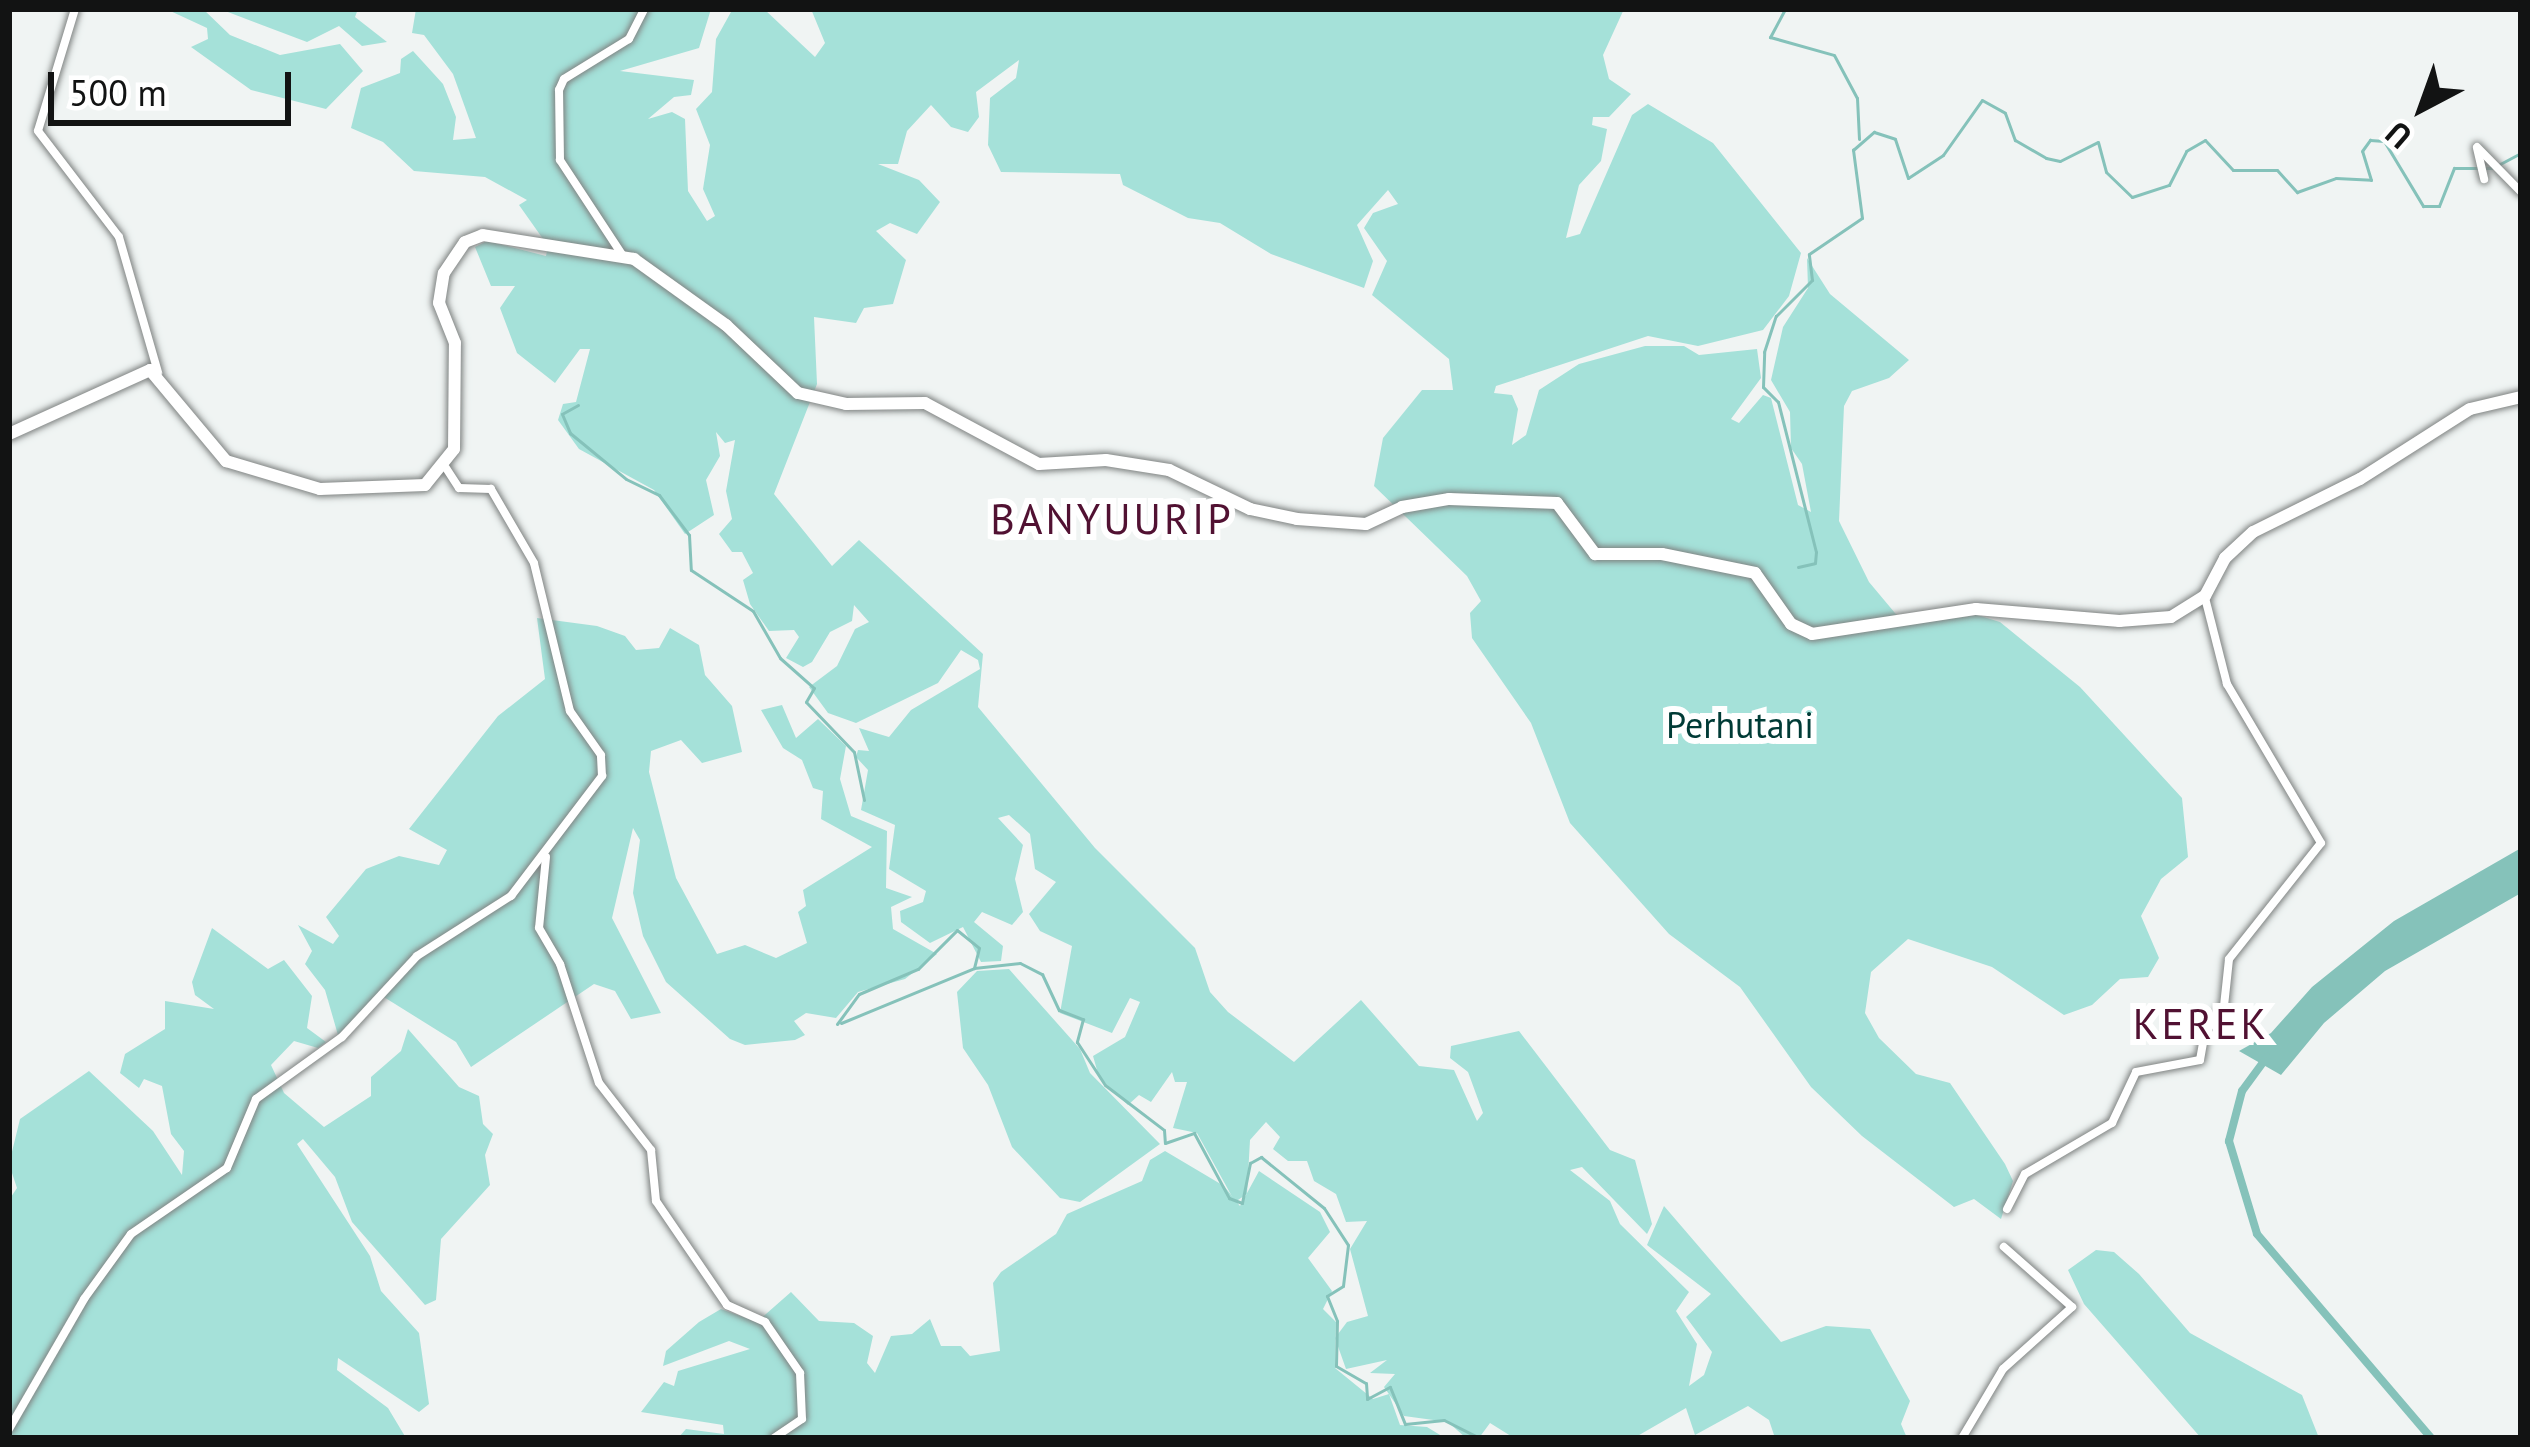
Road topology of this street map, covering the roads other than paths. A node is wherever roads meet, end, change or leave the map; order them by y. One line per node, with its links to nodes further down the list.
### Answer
1 (75, 9): 6 (street)
2 (644, 9): 5 (street)
3 (2484, 179): 4 (street)
4 (2521, 192)
5 (622, 256): 9 (highway); 10 (highway)
6 (158, 372): 8 (highway); 9 (highway)
7 (2521, 397): 10 (highway)
8 (9, 434)
9 (446, 468): 11 (street)
10 (2205, 596): 12 (street)
11 (548, 851): 14 (street); 15 (street)
12 (2007, 1209)
13 (2004, 1247): 16 (street)
14 (9, 1430)
15 (774, 1438)
16 (1962, 1438)

